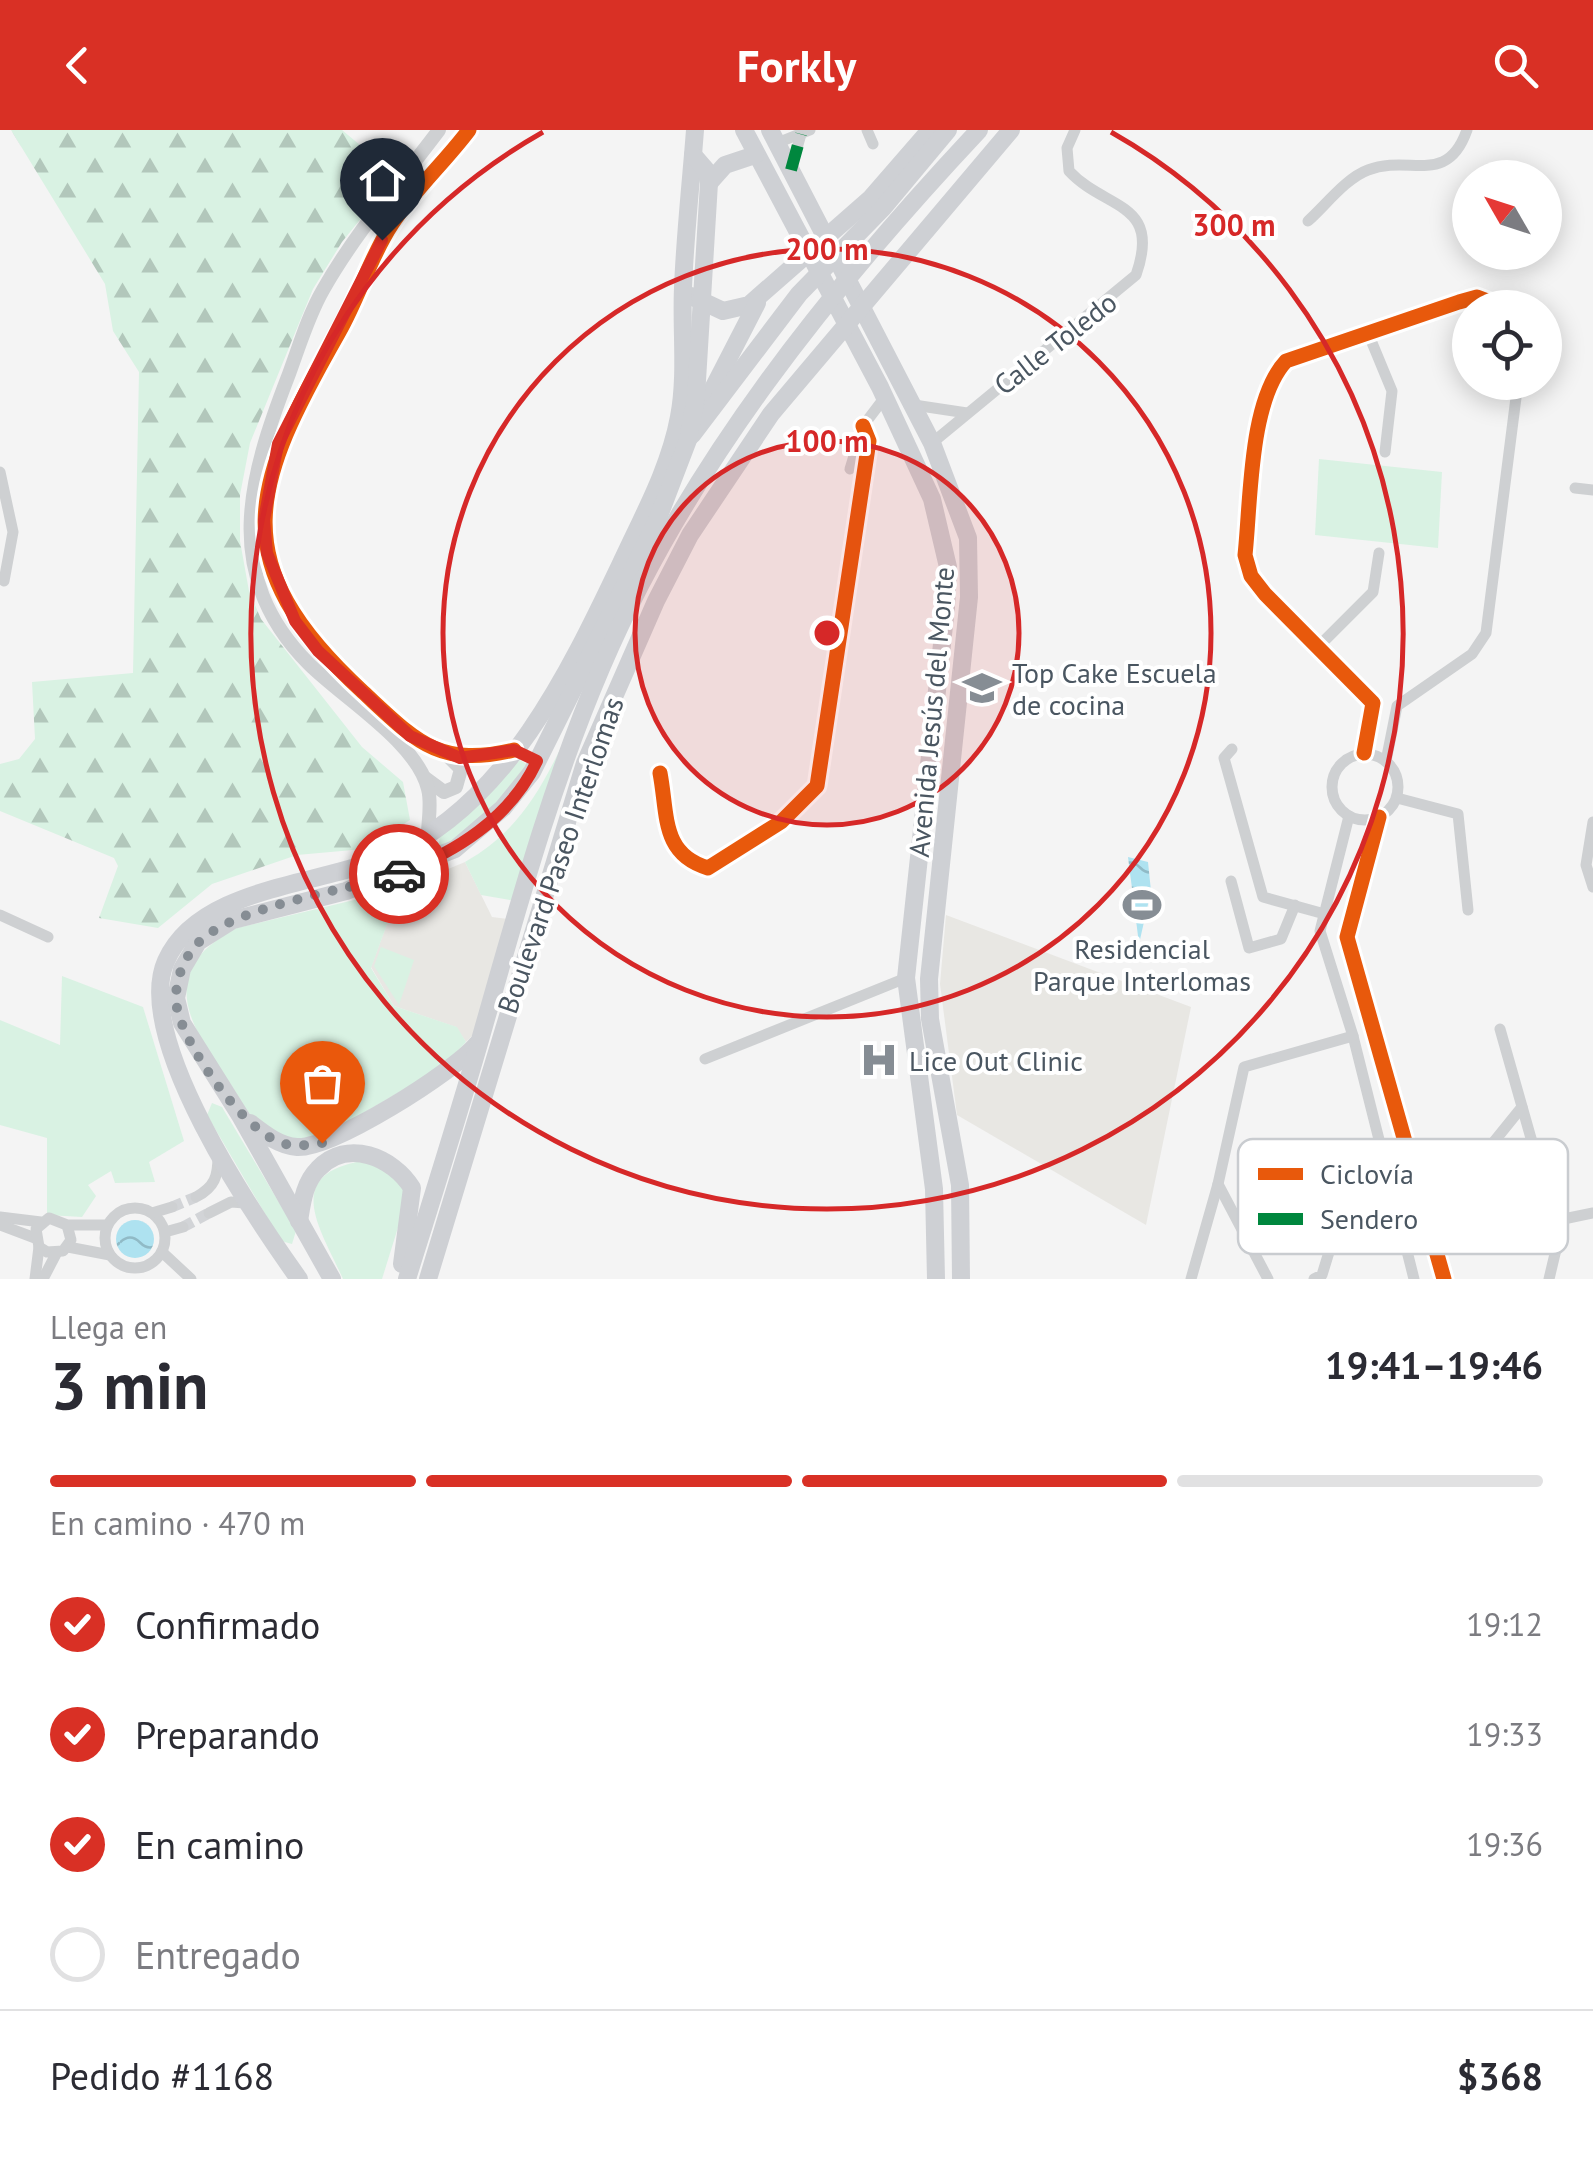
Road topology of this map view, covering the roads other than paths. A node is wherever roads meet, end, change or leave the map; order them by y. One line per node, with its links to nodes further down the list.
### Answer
1 (439, 130): 25 (street)
2 (469, 130): 26 (street)
3 (695, 130): 17 (main road)
4 (744, 130): 16 (main road, Avenida Jesús del Monte)
5 (755, 130): 16 (main road)
6 (866, 130): 15 (street)
7 (930, 130): 21 (main road)
8 (948, 130): 29 (main road)
9 (979, 130): 72 (main road, Boulevard Paseo Interlomas)
10 (1011, 130): 120 (main road, Boulevard Paseo Interlomas)
11 (1075, 130): 33 (street, Calle Toledo)
12 (1467, 130): 20 (street)
13 (806, 132): 14 (street); 18 (street)
14 (774, 137): 18 (main road, Avenida Jesús del Monte)
15 (873, 144)
16 (755, 155): 19 (main road); 30 (main road, Avenida Jesús del Monte)
17 (694, 156): 19 (main road); 22 (main road)
18 (794, 176): 32 (main road, Avenida Jesús del Monte)
19 (709, 184): 23 (main road)
20 (1308, 221)
21 (766, 291): 23 (main road); 29 (main road)
22 (683, 292): 23 (main road); 38 (main road)
23 (701, 301): 28 (main road)
24 (1452, 305): 27 (street)
25 (312, 315): 26 (street); 55 (street)
26 (341, 329): 50 (street)
27 (1368, 333): 37 (street); 45 (street)
28 (696, 366): 29 (main road); 35 (main road)
29 (725, 384): 35 (main road)
30 (882, 392): 34 (street); 46 (main road, Avenida Jesús del Monte)
31 (1516, 400): 53 (street)
32 (914, 405): 33 (street, Calle Toledo); 36 (main road, Avenida Jesús del Monte)
33 (967, 412): 36 (street, Calle Toledo)
34 (863, 426): 39 (street); 54 (street)
35 (691, 430): 38 (main road); 52 (main road)
36 (932, 444): 47 (main road, Avenida Jesús del Monte)
37 (1385, 452)
38 (666, 464): 49 (main road)
39 (850, 470)
40 (0, 472): 44 (street)
41 (1575, 488): 42 (street)
42 (1593, 490)
43 (1379, 552): 45 (street)
44 (4, 581)
45 (1319, 646): 51 (street)
46 (939, 668): 47 (main road); 69 (main road, Avenida Jesús del Monte)
47 (962, 668): 99 (main road, Avenida Jesús del Monte)
48 (1232, 748): 64 (street)
49 (514, 750): 50 (street); 52 (main road); 60 (main road)
50 (441, 753): 55 (street)
51 (1364, 753): 53 (street); 57 (street)
52 (537, 761): 61 (main road)
53 (1386, 761): 56 (street)
54 (660, 772)
55 (424, 777): 60 (street)
56 (1396, 798): 58 (street); 65 (street)
57 (1349, 816): 58 (street); 66 (street)
58 (1379, 817): 79 (street)
59 (1593, 822): 63 (street)
60 (428, 834): 61 (main road); 75 (main road)
61 (439, 858): 74 (main road)
62 (1230, 881): 64 (street)
63 (1593, 887)
64 (1295, 906): 66 (street)
65 (1468, 910)
66 (1322, 913): 71 (street)
67 (0, 915): 68 (street)
68 (48, 937)
69 (906, 978): 73 (street); 98 (main road, Avenida Jesús del Monte)
70 (1500, 1029): 76 (street)
71 (1353, 1036): 78 (street); 83 (street)
72 (480, 1040): 77 (main road); 119 (main road, Boulevard Paseo Interlomas)
73 (705, 1059)
74 (223, 1090): 75 (main road); 77 (main road)
75 (194, 1103): 82 (main road)
76 (1522, 1108): 80 (street); 81 (street)
77 (242, 1116): 92 (main road)
78 (1379, 1139)
79 (1405, 1139)
80 (1496, 1139)
81 (1531, 1139)
82 (218, 1155): 84 (street); 85 (main road)
83 (1218, 1184): 94 (street); 123 (street)
84 (196, 1196)
85 (245, 1203): 88 (street); 112 (main road)
86 (172, 1207): 87 (street)
87 (152, 1212): 97 (street); 101 (street)
88 (208, 1213)
89 (1593, 1213): 91 (street)
90 (0, 1216): 93 (street)
91 (1568, 1218)
92 (300, 1221): 102 (main road); 118 (main road)
93 (41, 1222): 96 (street); 103 (street)
94 (1238, 1222)
95 (0, 1224): 103 (street)
96 (66, 1225): 97 (street); 104 (street)
97 (107, 1226): 111 (street)
98 (937, 1226): 99 (main road); 121 (main road, Avenida Jesús del Monte)
99 (960, 1226): 122 (main road, Avenida Jesús del Monte)
100 (183, 1227): 101 (street)
101 (164, 1232): 105 (street)
102 (311, 1242): 112 (main road); 117 (main road)
103 (37, 1243): 104 (street); 114 (street)
104 (62, 1250): 111 (street); 115 (street)
105 (162, 1252): 111 (street); 113 (street)
106 (1255, 1254): 124 (street)
107 (1328, 1254): 125 (street)
108 (1408, 1254): 126 (street)
109 (1437, 1254): 127 (street)
110 (1554, 1254): 128 (street)
111 (110, 1255)
112 (283, 1256): 116 (main road)
113 (192, 1277)
114 (35, 1279)
115 (43, 1279)
116 (299, 1279)
117 (332, 1279)
118 (400, 1279)
119 (407, 1279)
120 (428, 1279)
121 (936, 1279)
122 (961, 1279)
123 (1191, 1279)
124 (1268, 1279)
125 (1314, 1279)
126 (1414, 1279)
127 (1444, 1279)
128 (1549, 1279)

